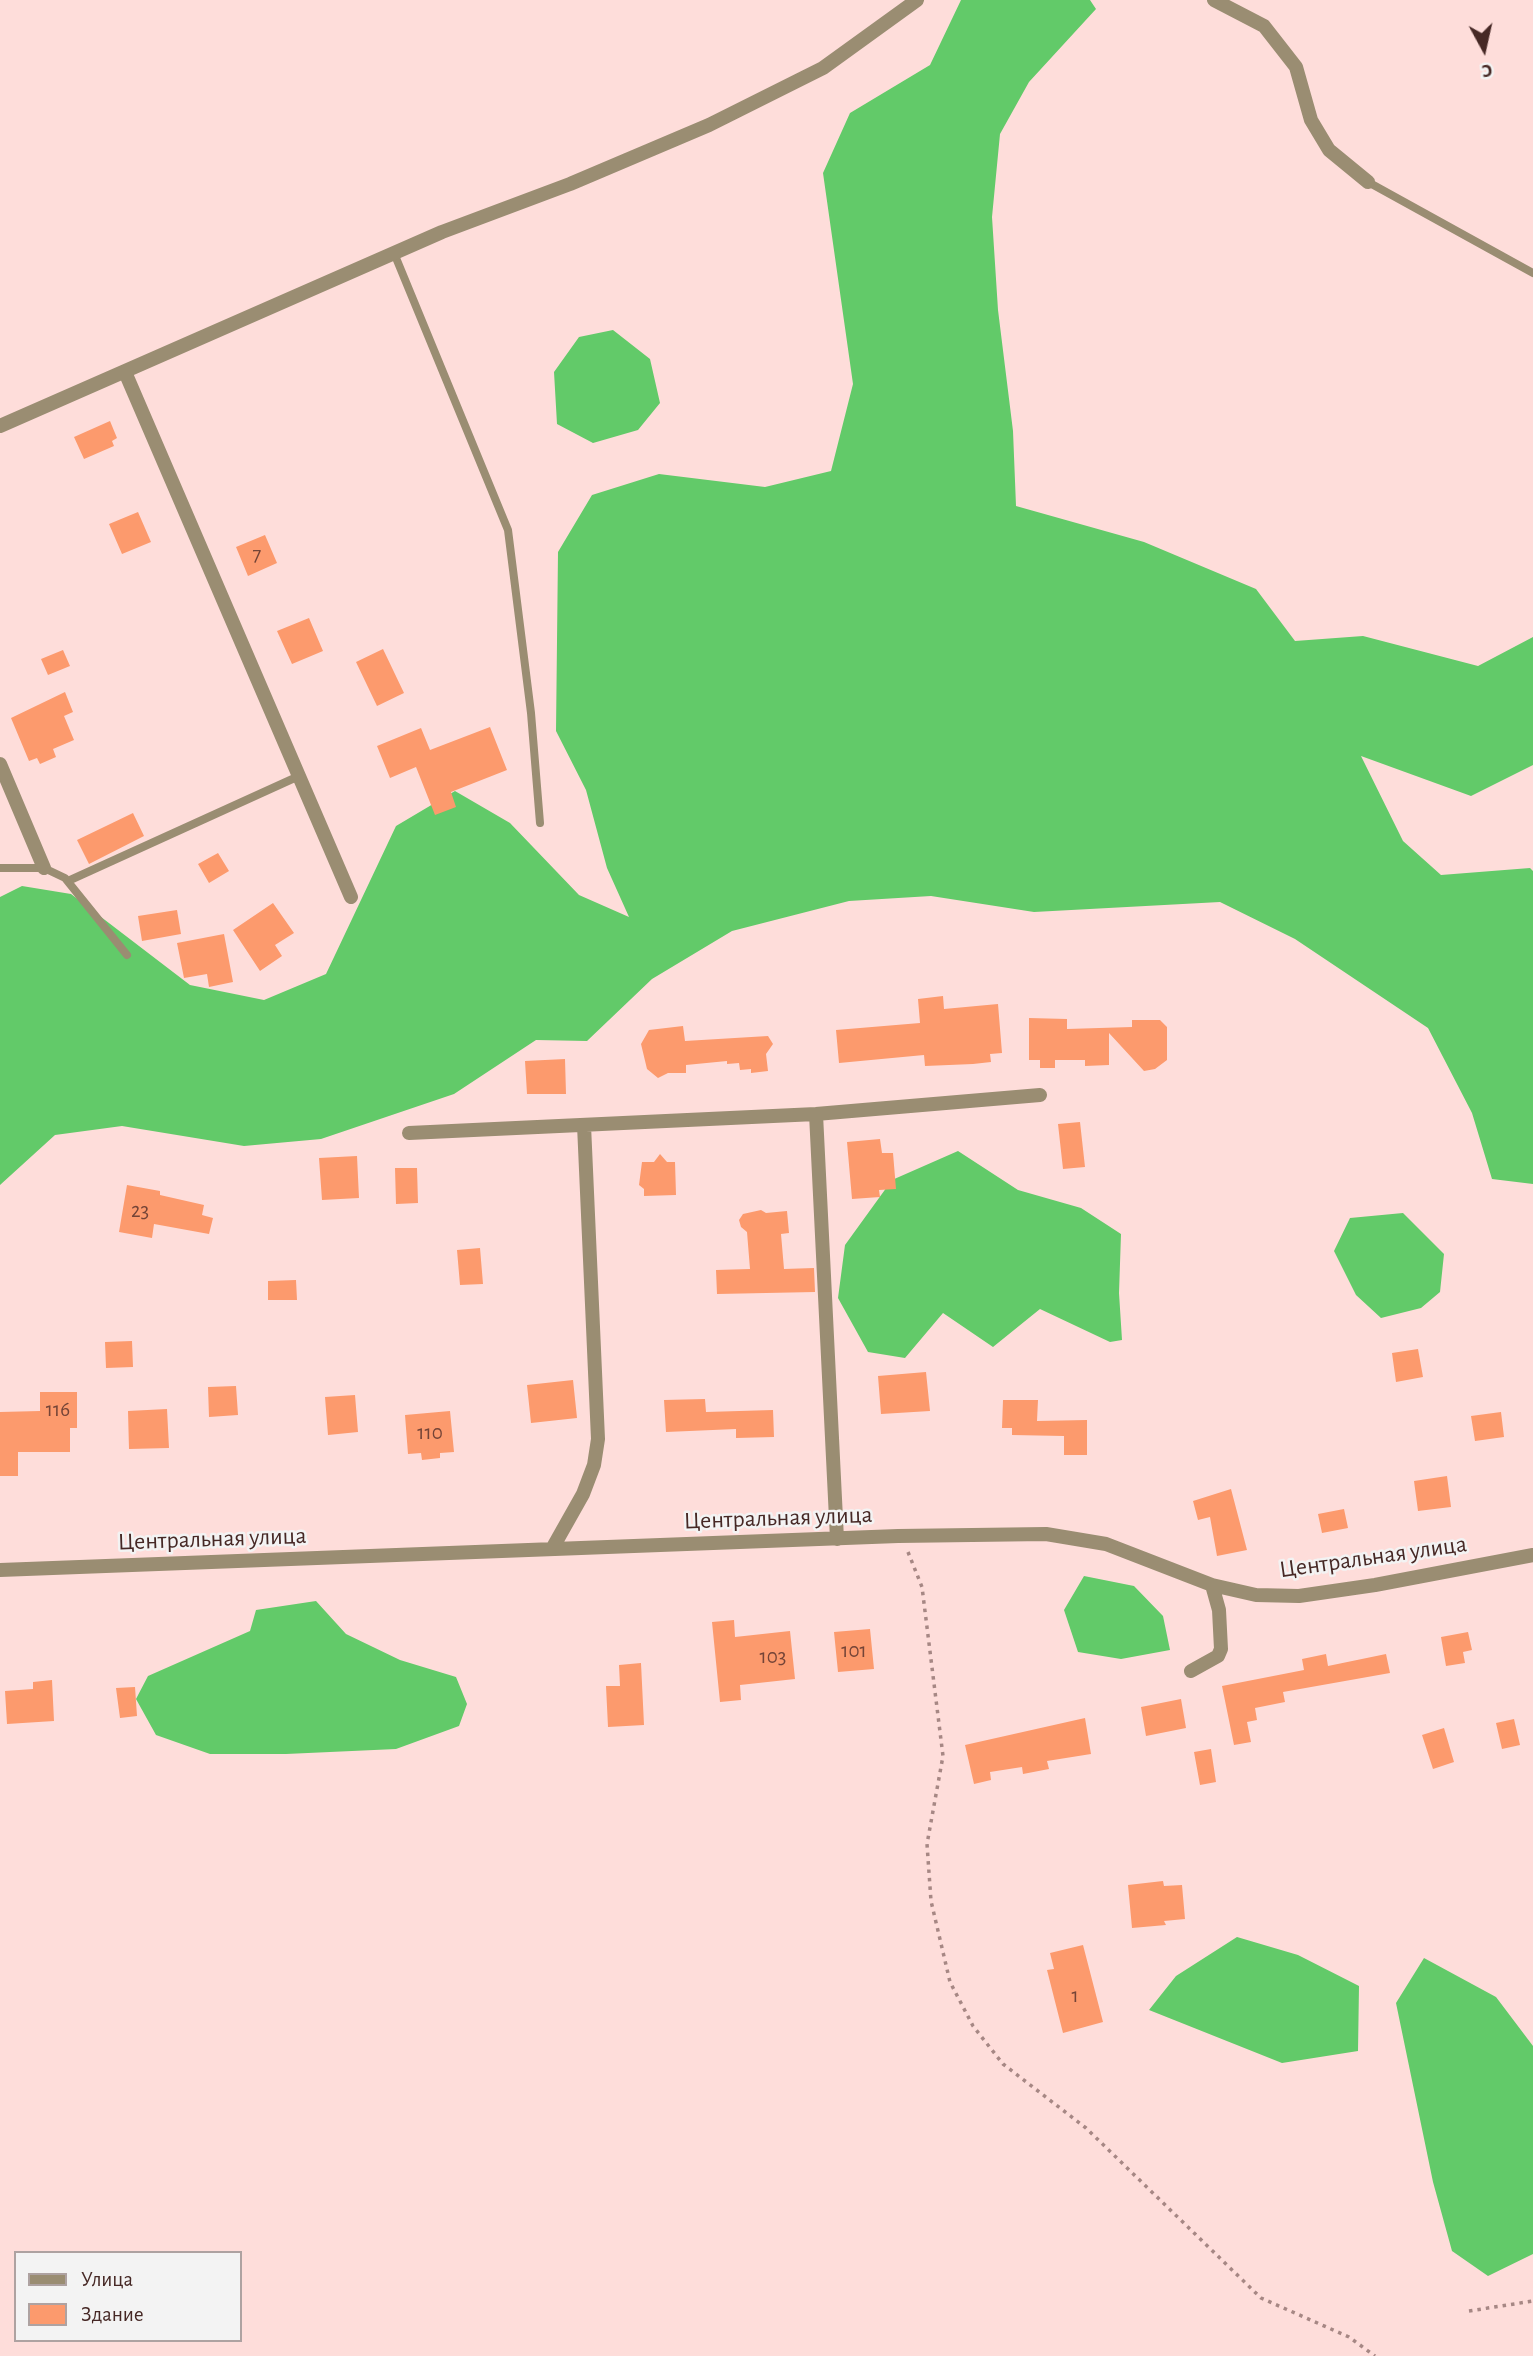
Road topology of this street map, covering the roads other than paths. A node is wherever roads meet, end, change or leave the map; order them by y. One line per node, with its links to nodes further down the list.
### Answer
1 (918, 0): 4 (street)
2 (1214, 0): 3 (street)
3 (1368, 183): 5 (lane)
4 (394, 253): 6 (street); 10 (lane)
5 (1533, 273)
6 (125, 372): 7 (street); 9 (street)
7 (0, 426)
8 (0, 764): 12 (street)
9 (299, 776): 13 (lane); 14 (street)
10 (540, 823)
11 (0, 868): 12 (lane)
12 (44, 868): 13 (lane)
13 (68, 881): 15 (lane)
14 (351, 897)
15 (127, 955)
16 (1040, 1096): 17 (street)
17 (816, 1114): 18 (street); 20 (street)
18 (584, 1125): 19 (street); 21 (street)
19 (409, 1133)
20 (837, 1539): 21 (street, Центральная улица); 24 (street, Центральная улица)
21 (552, 1549): 23 (street, Центральная улица)
22 (1533, 1555): 24 (street, Центральная улица)
23 (6, 1570)
24 (1212, 1585): 25 (street)
25 (1191, 1671)

